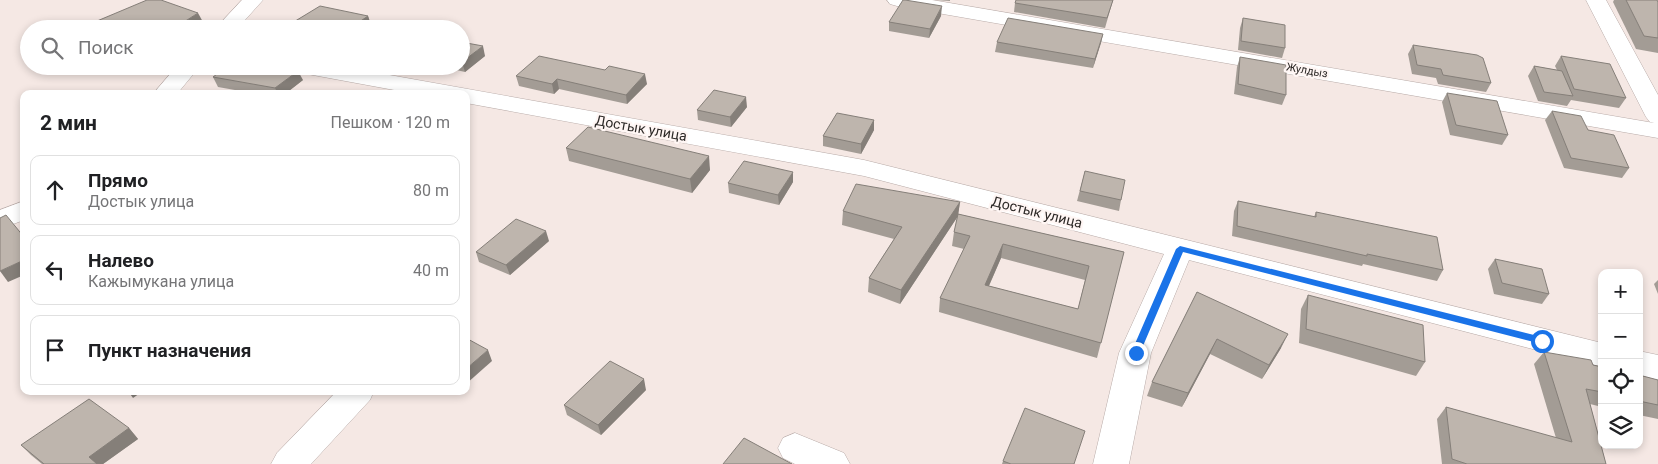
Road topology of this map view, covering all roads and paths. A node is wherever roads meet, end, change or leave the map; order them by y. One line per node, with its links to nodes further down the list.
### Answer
1 (253, 0): 4 (street)
2 (897, 0): 11 (street, Жулдыз)
3 (1596, 0): 10 (street)
4 (234, 20)
5 (181, 75): 7 (street)
6 (351, 75): 8 (street)
7 (168, 90)
8 (432, 90)
9 (470, 97): 14 (street, Достык улица)
10 (1658, 117)
11 (1658, 131)
12 (20, 212): 13 (street)
13 (0, 220)
14 (1180, 249): 15 (street, Достык улица); 22 (street)
15 (1598, 354)
16 (1643, 364): 17 (street)
17 (1658, 368)
18 (354, 395): 20 (street)
19 (795, 448): 21 (street)
20 (289, 464)
21 (832, 464)
22 (1111, 464)

